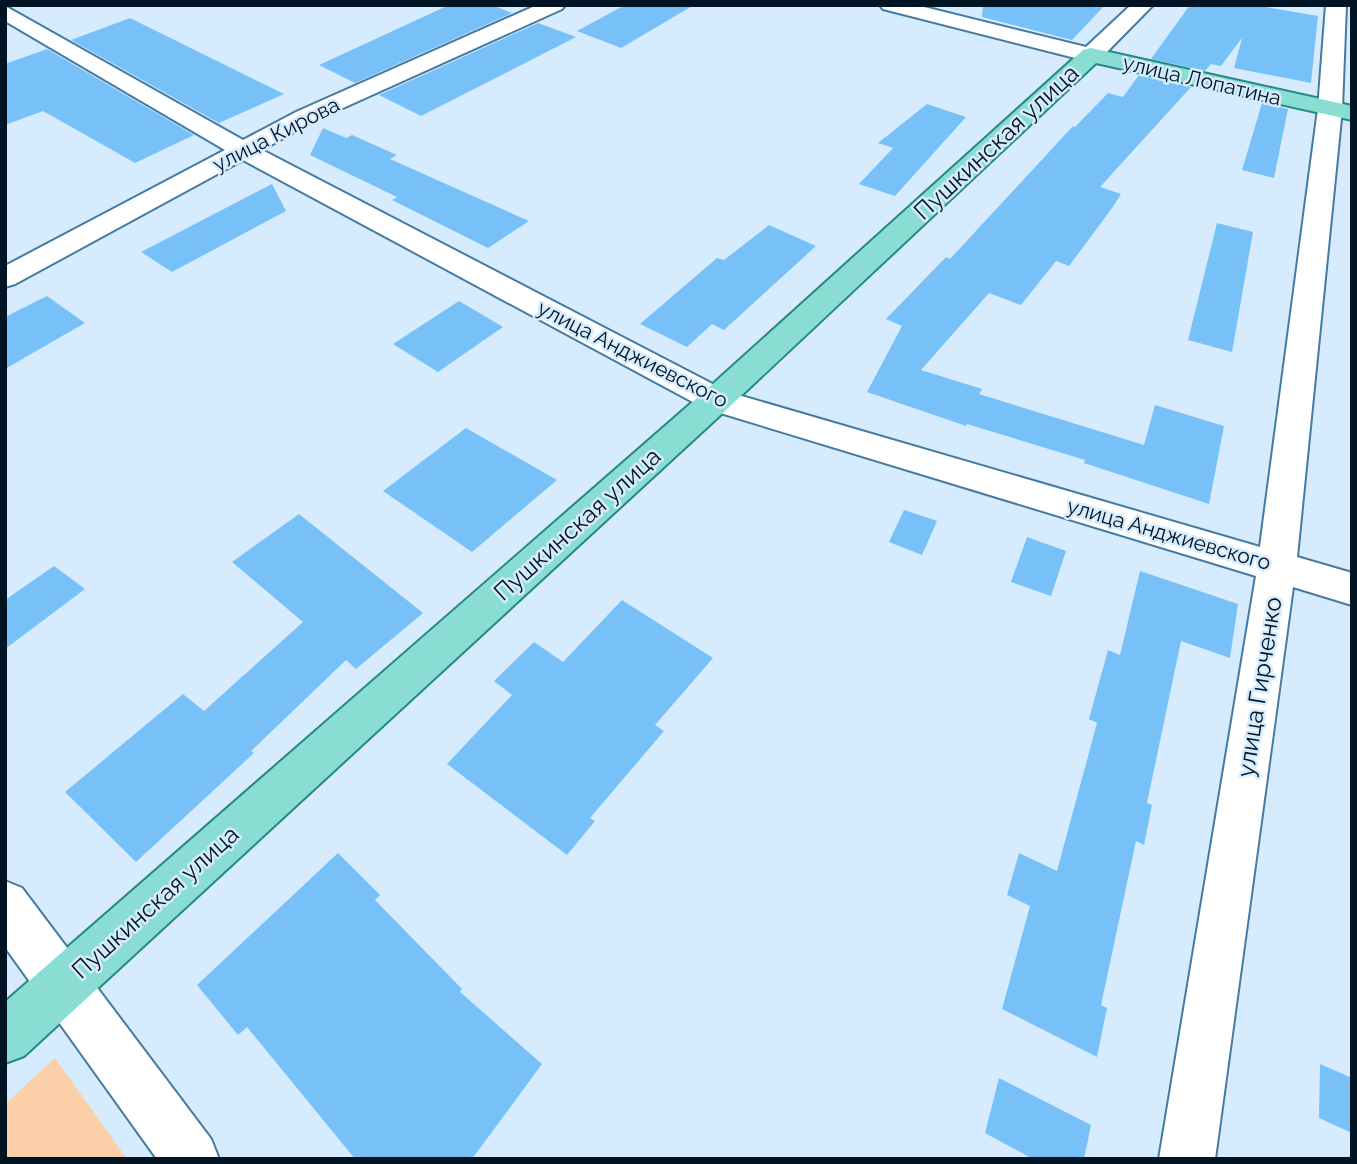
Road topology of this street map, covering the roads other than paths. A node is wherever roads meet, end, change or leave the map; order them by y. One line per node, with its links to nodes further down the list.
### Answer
1 (555, 5): 8 (street, улица Кирова)
2 (890, 5): 6 (street, улица Лопатина)
3 (1143, 5): 6 (street, Пушкинская улица)
4 (1336, 5): 7 (street, улица Гирченко)
5 (5, 12): 8 (street, улица Анджиевского)
6 (1091, 55): 7 (main road, улица Лопатина); 10 (main road, Пушкинская улица)
7 (1341, 111): 11 (street, улица Гирченко)
8 (243, 150): 9 (street, улица Кирова); 10 (street, улица Анджиевского)
9 (5, 278)
10 (716, 400): 11 (street, улица Анджиевского); 14 (main road, Пушкинская улица)
11 (1277, 565): 12 (street, улица Анджиевского); 17 (street, улица Гирченко)
12 (1352, 589)
13 (5, 905): 14 (street)
14 (64, 983): 15 (main road, Пушкинская улица); 16 (street)
15 (5, 1037)
16 (191, 1159)
17 (1187, 1159)

